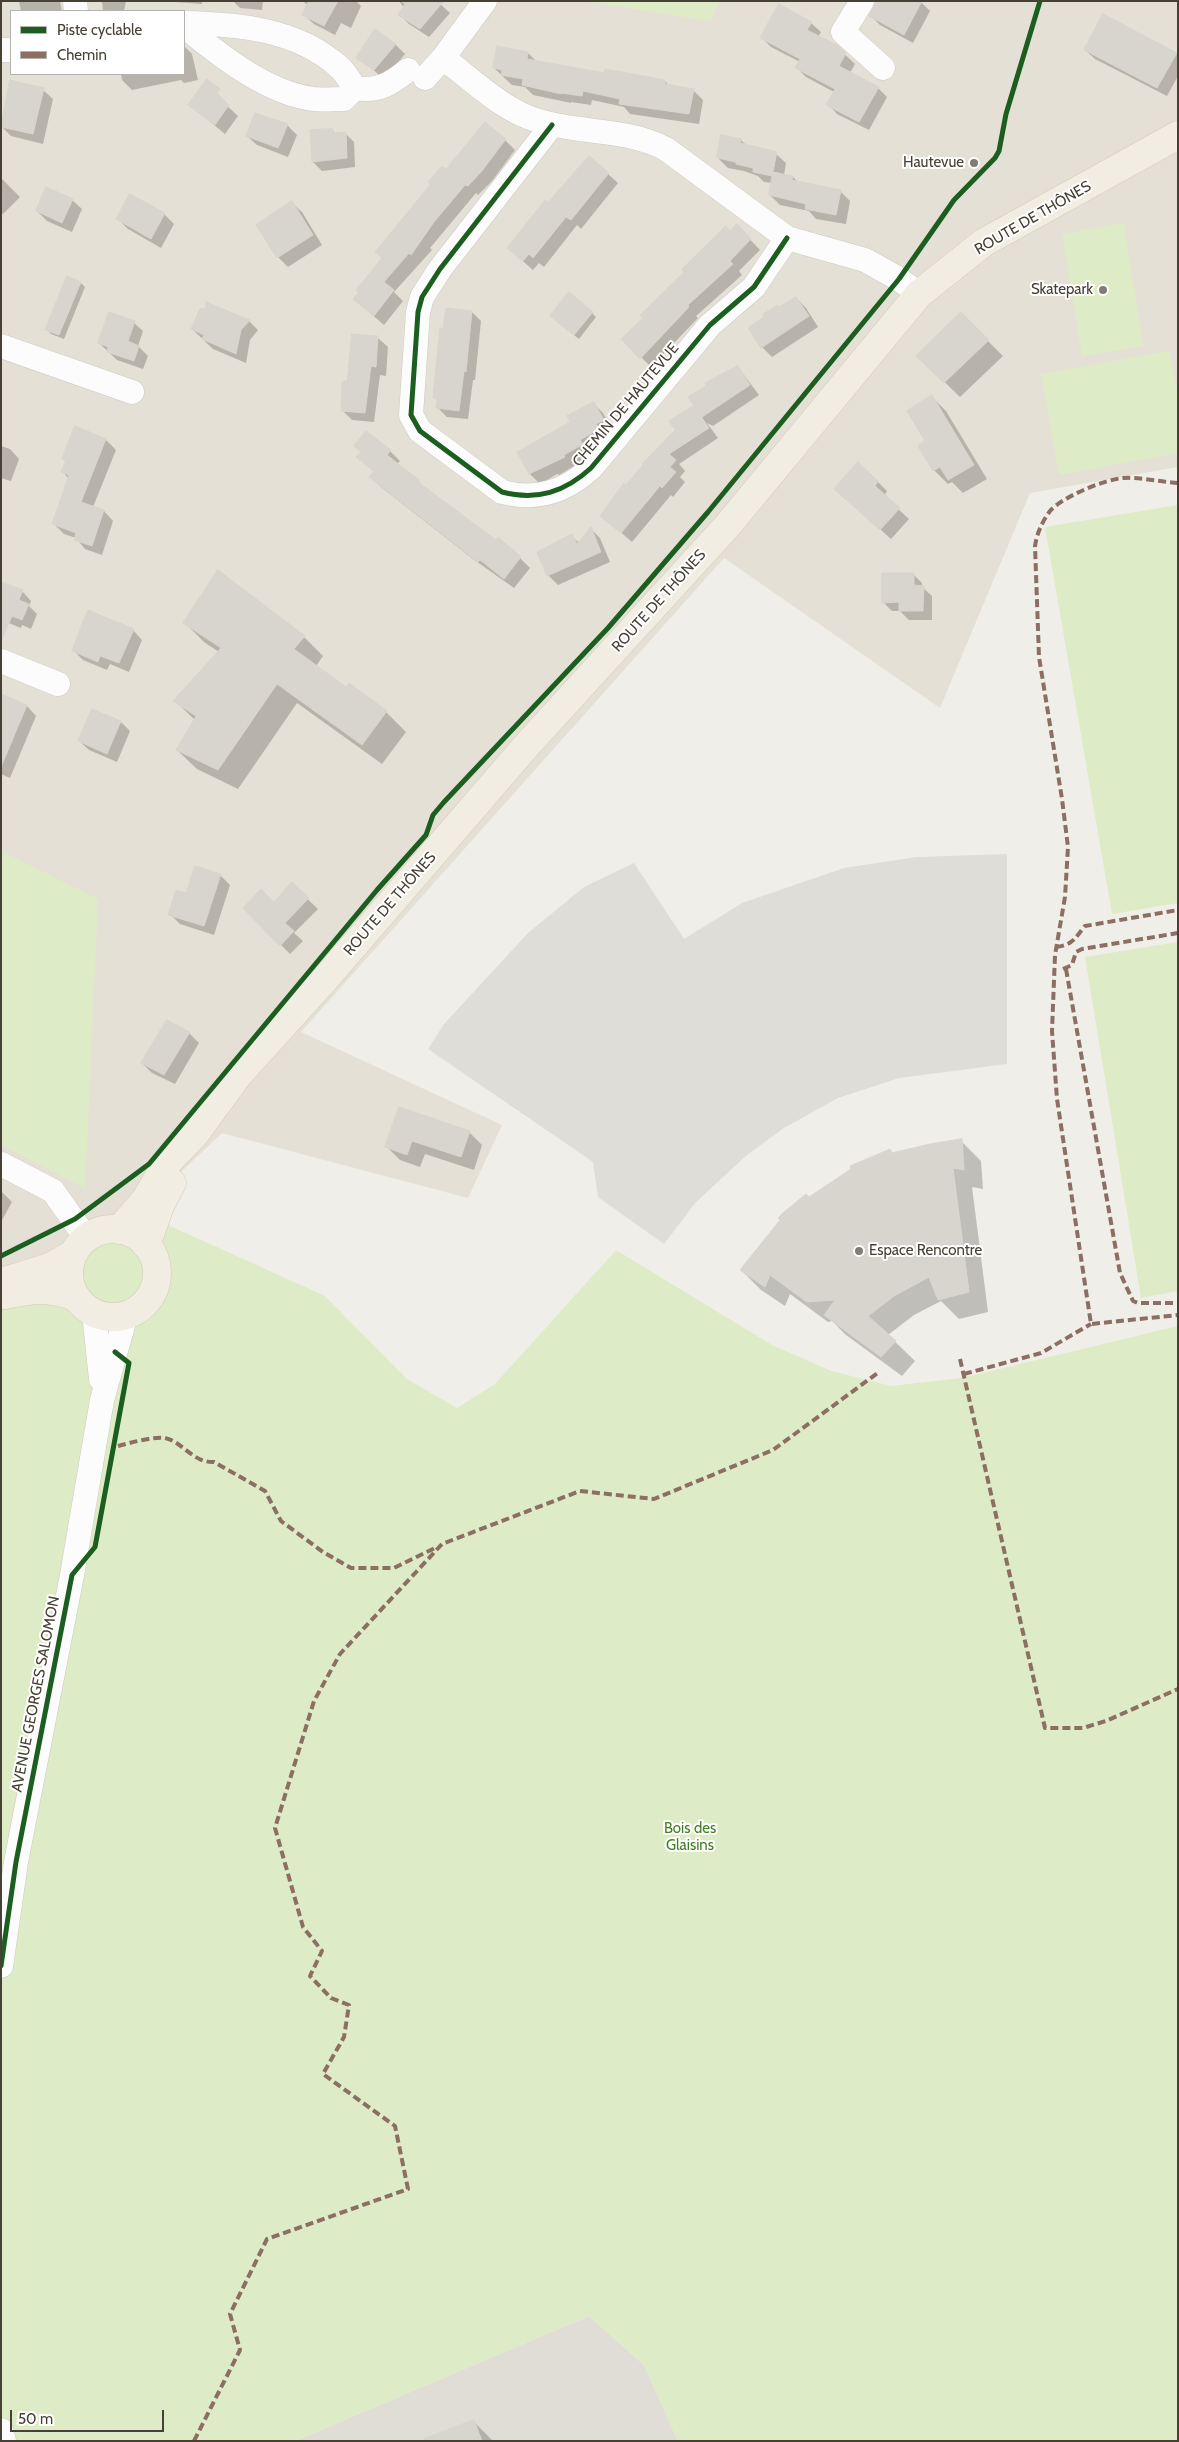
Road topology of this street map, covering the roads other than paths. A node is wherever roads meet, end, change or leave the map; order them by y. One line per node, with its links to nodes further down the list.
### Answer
1 (485, 1): 5 (street)
2 (862, 1): 6 (street)
3 (185, 25): 7 (street)
4 (185, 26): 7 (street)
5 (443, 58): 7 (street); 8 (street)
6 (883, 68)
7 (355, 88)
8 (552, 125): 10 (street); 10 (street, CHEMIN DE HAUTEVUE)
9 (1178, 135): 11 (main road, ROUTE DE THÔNES)
10 (788, 238): 11 (street)
11 (919, 294): 16 (main road, ROUTE DE THÔNES)
12 (1, 346): 13 (street)
13 (132, 392)
14 (1, 661): 15 (street)
15 (58, 684)
16 (195, 1134): 18 (main road, ROUTE DE THÔNES); 19 (main road, ROUTE DE THÔNES)
17 (1, 1164): 20 (street)
18 (119, 1230): 19 (main road); 20 (main road)
19 (146, 1245): 24 (main road)
20 (80, 1246): 21 (main road); 23 (main road)
21 (1, 1282)
22 (1, 1296): 23 (main road)
23 (84, 1305): 24 (main road); 25 (street, AVENUE GEORGES SALOMON)
24 (126, 1315): 25 (street, AVENUE GEORGES SALOMON)
25 (102, 1400): 26 (street, AVENUE GEORGES SALOMON)
26 (1, 1966)
27 (1, 2430): 28 (street)
28 (4, 2441)

